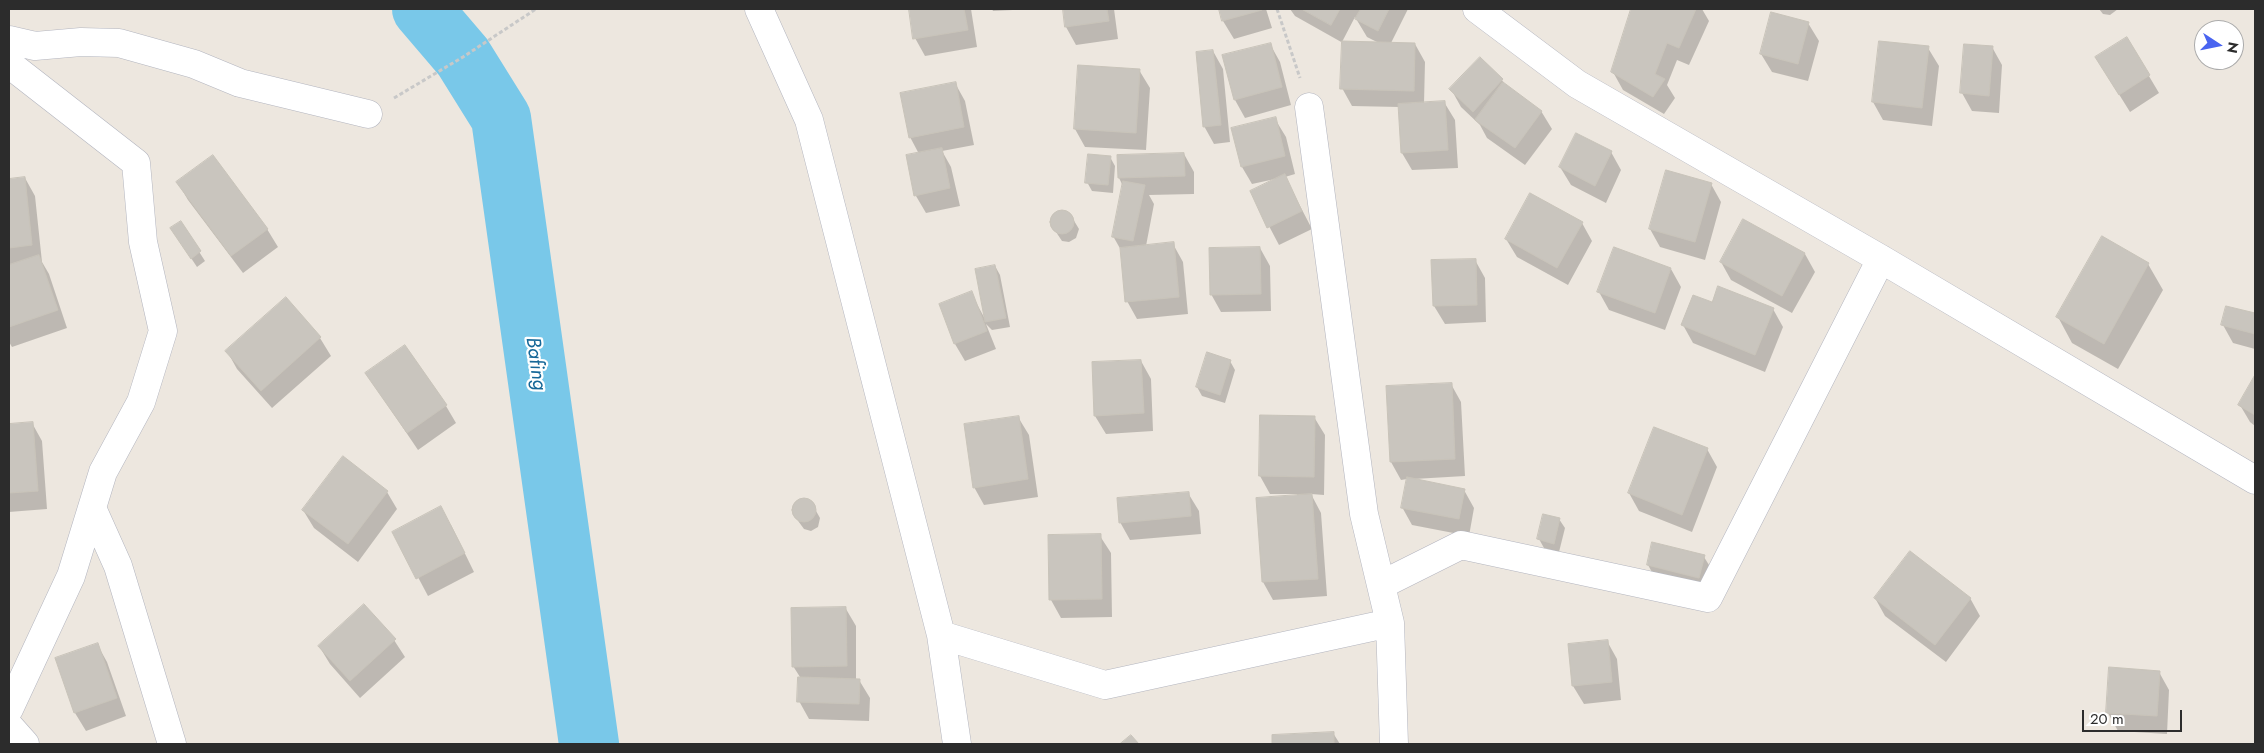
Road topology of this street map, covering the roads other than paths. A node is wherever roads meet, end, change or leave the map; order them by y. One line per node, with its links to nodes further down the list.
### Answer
1 (759, 9): 12 (street)
2 (1477, 9): 7 (street)
3 (9, 40): 6 (street)
4 (9, 64): 9 (street)
5 (1309, 107): 10 (street)
6 (368, 114)
7 (1881, 259): 8 (street); 10 (street)
8 (2255, 480)
9 (92, 508): 13 (street); 16 (street)
10 (1381, 585): 11 (street)
11 (1390, 623): 12 (street); 18 (street)
12 (942, 635): 17 (street)
13 (9, 709)
14 (9, 726): 15 (street)
15 (25, 744)
16 (172, 744)
17 (957, 744)
18 (1394, 744)

